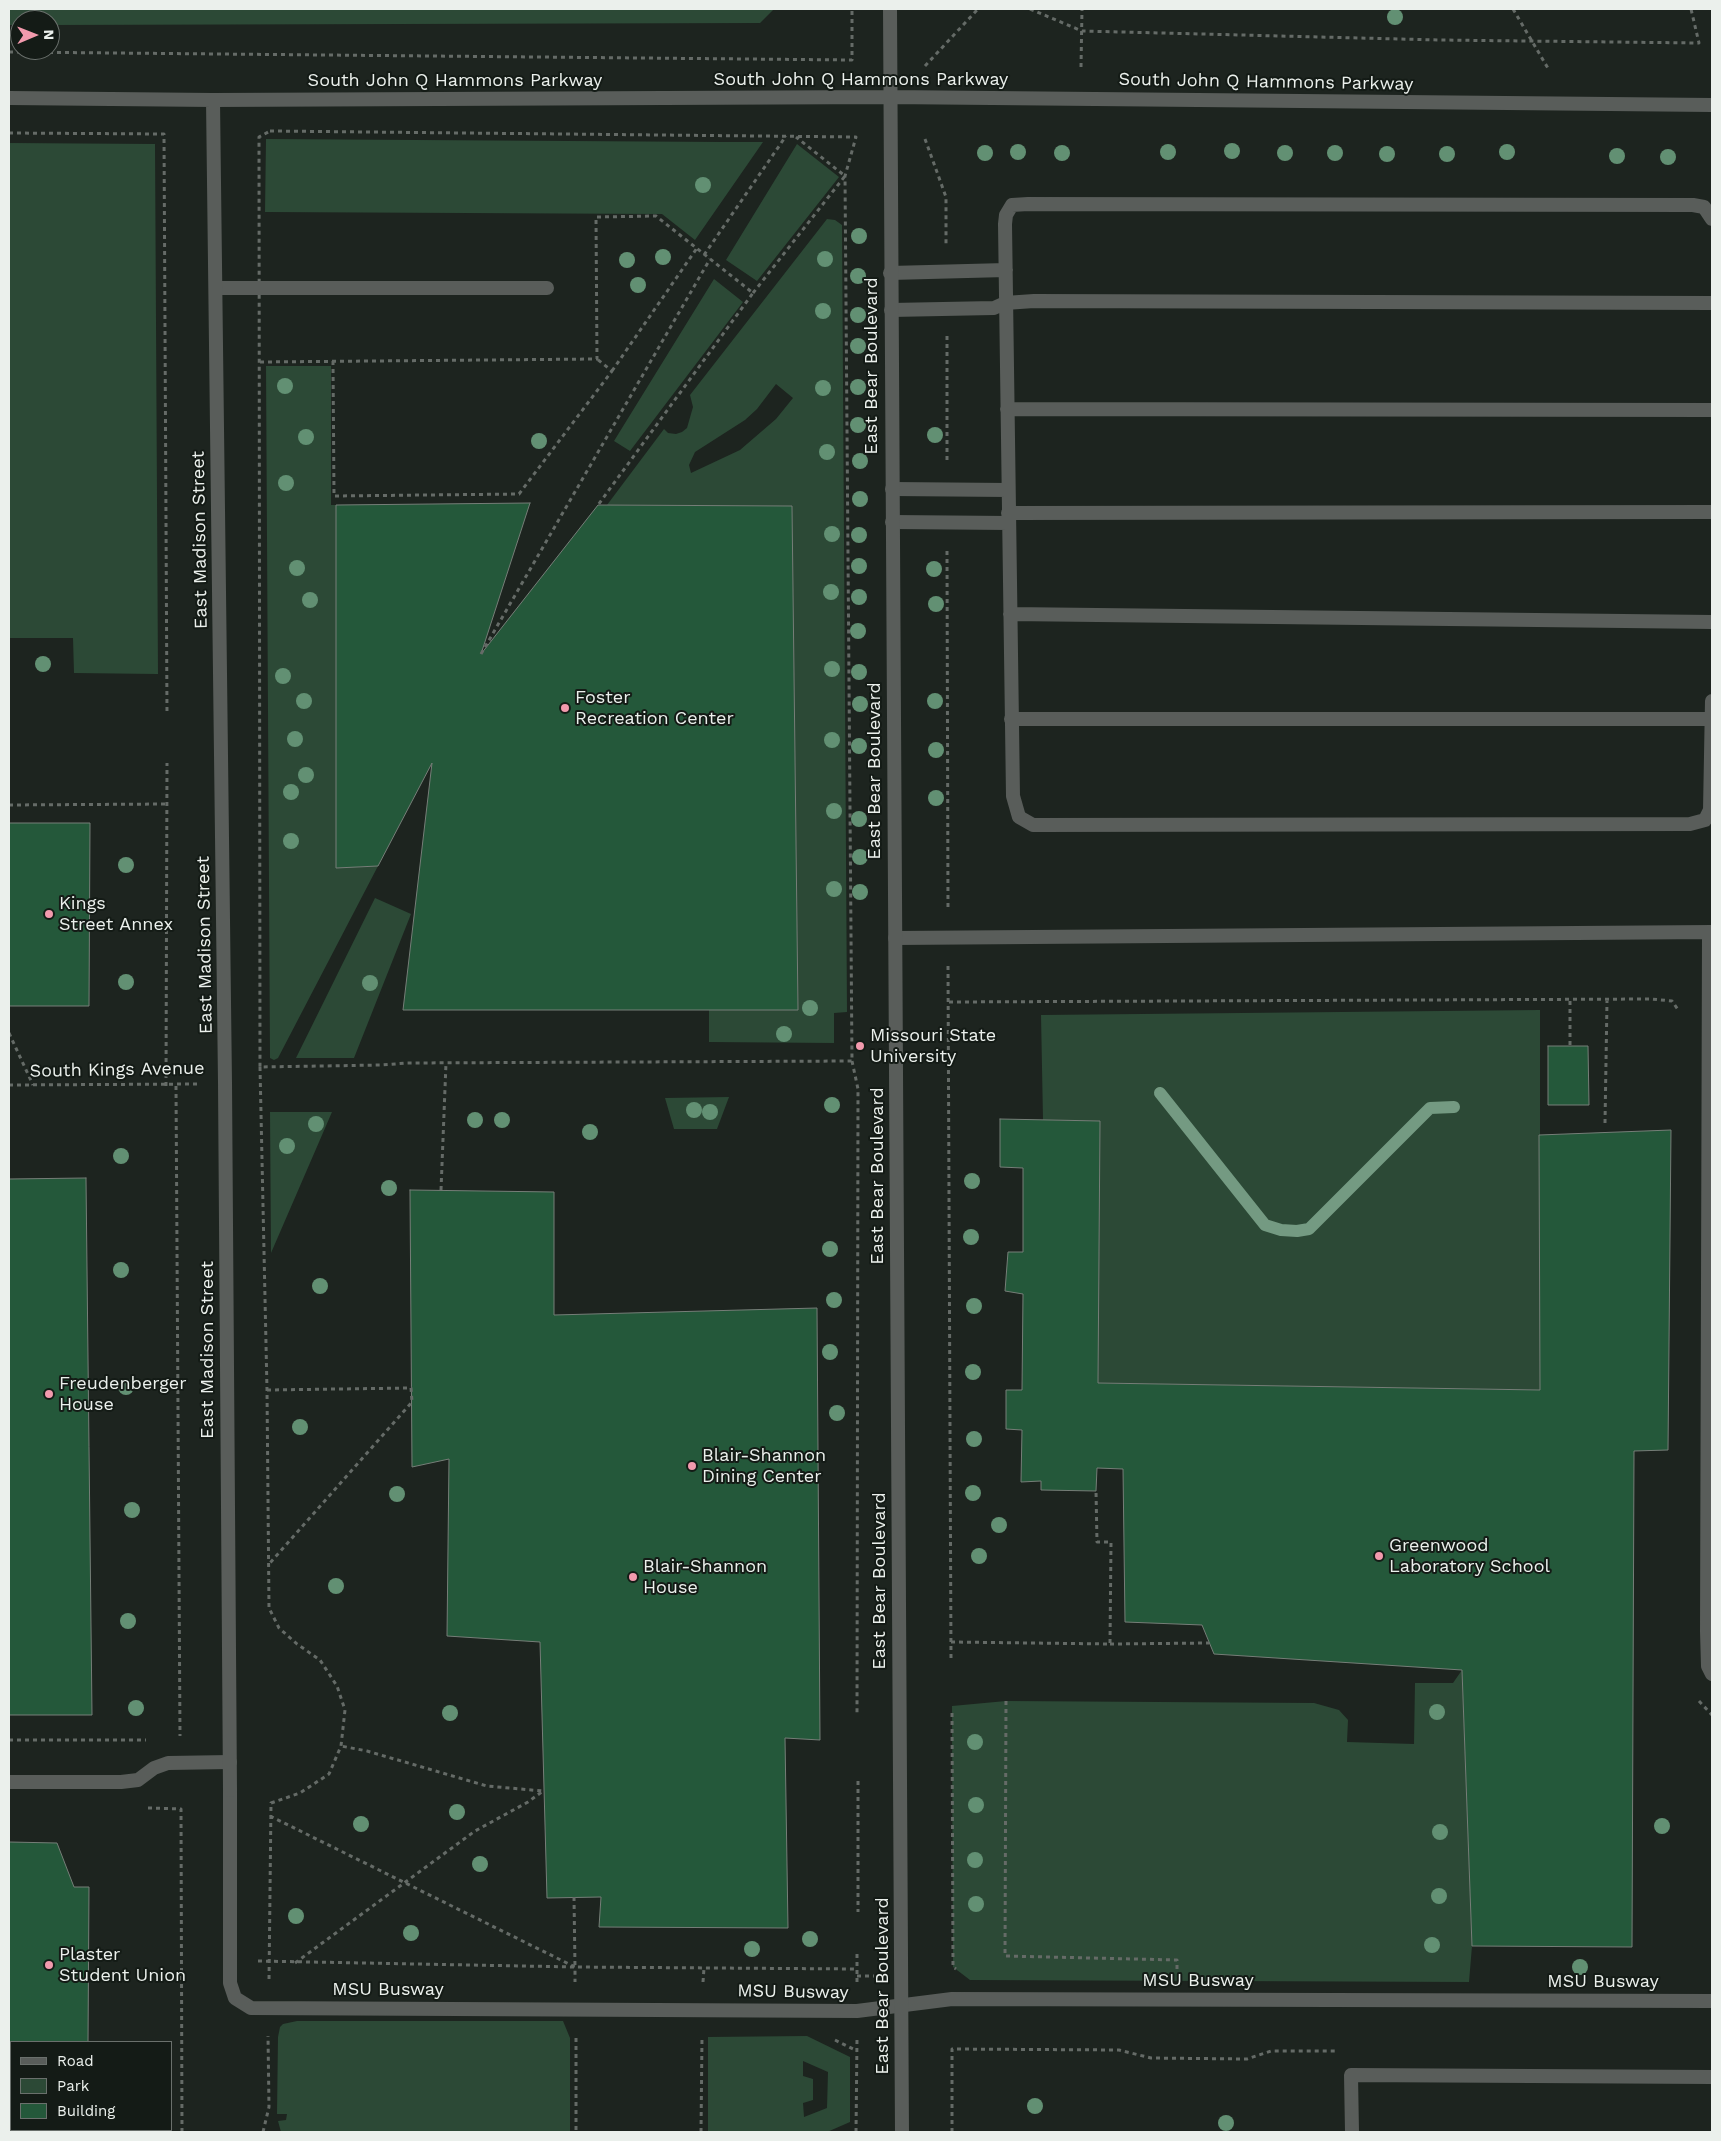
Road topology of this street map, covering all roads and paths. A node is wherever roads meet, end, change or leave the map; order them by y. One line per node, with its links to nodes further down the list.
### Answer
1 (852, 9): 10 (path)
2 (890, 9): 14 (street, East Bear Boulevard)
3 (978, 9): 11 (path)
4 (1030, 9): 8 (path)
5 (1082, 9): 8 (path)
6 (1513, 9): 9 (path)
7 (1691, 9): 9 (path)
8 (1082, 31): 9 (path); 12 (path)
9 (1533, 42): 13 (path)
10 (9, 52)
11 (925, 66)
12 (1081, 67)
13 (1549, 70)
14 (889, 97): 16 (street, South John Q Hammons Parkway); 17 (street, South John Q Hammons Parkway); 29 (street, East Bear Boulevard)
15 (9, 98): 16 (street, South John Q Hammons Parkway)
16 (214, 100): 30 (street, East Madison Street)
17 (1712, 105)
18 (9, 133): 56 (path)
19 (786, 136): 20 (path); 25 (path); 31 (path)
20 (796, 137): 22 (path); 22 (path)
21 (925, 139): 28 (path)
22 (844, 176): 33 (path); 71 (path)
23 (1712, 219): 27 (street)
24 (696, 248): 25 (path); 38 (path); 41 (path)
25 (704, 255): 26 (path)
26 (710, 259): 33 (path); 54 (path)
27 (1006, 270): 28 (street); 34 (street)
28 (947, 271): 29 (street)
29 (890, 273): 37 (street, East Bear Boulevard)
30 (216, 288): 31 (street); 74 (street, East Madison Street)
31 (260, 288): 32 (street); 40 (path)
32 (547, 288)
33 (753, 293): 47 (path)
34 (1005, 303): 35 (street); 36 (street); 42 (street)
35 (1712, 303)
36 (946, 309): 37 (street); 45 (path)
37 (891, 310): 44 (street, East Bear Boulevard)
38 (597, 359): 39 (path); 41 (path)
39 (333, 361): 40 (path); 41 (path)
40 (260, 362): 73 (path)
41 (612, 371)
42 (1007, 409): 43 (street); 46 (street)
43 (1712, 410)
44 (892, 489): 45 (street); 50 (street, East Bear Boulevard)
45 (947, 490): 46 (street)
46 (1008, 490): 49 (street)
47 (598, 505)
48 (1712, 512): 49 (street)
49 (1008, 518): 51 (street); 52 (street)
50 (892, 522): 51 (street); 64 (street, East Bear Boulevard)
51 (947, 523): 63 (path)
52 (1010, 614): 53 (street); 57 (street)
53 (1712, 622)
54 (482, 654)
55 (1712, 701): 58 (street)
56 (167, 714)
57 (1011, 719): 58 (street); 58 (street)
58 (1712, 719)
59 (168, 763): 60 (path)
60 (167, 804): 61 (path); 77 (path)
61 (9, 805)
62 (1711, 932): 63 (street); 79 (street)
63 (948, 937): 64 (street); 67 (path)
64 (895, 938): 121 (street, East Bear Boulevard)
65 (1570, 1001): 66 (path); 67 (path); 70 (path)
66 (1607, 1001): 68 (path); 80 (path)
67 (949, 1002): 85 (path)
68 (1681, 1014)
69 (9, 1033): 76 (path)
70 (1570, 1046)
71 (852, 1061): 72 (path); 94 (path)
72 (446, 1063): 73 (path); 81 (path)
73 (260, 1068): 82 (path)
74 (225, 1082): 78 (path, South Kings Avenue); 99 (street, East Madison Street)
75 (9, 1085): 76 (path, South Kings Avenue)
76 (33, 1085): 77 (path, South Kings Avenue)
77 (166, 1086): 78 (path, South Kings Avenue)
78 (176, 1086): 97 (path)
79 (1711, 1121): 89 (street)
80 (1605, 1123)
81 (441, 1190)
82 (267, 1390): 84 (path); 84 (path)
83 (1096, 1491): 87 (path)
84 (269, 1564): 98 (path)
85 (951, 1642): 87 (path); 88 (path)
86 (1209, 1643): 87 (path)
87 (1110, 1644)
88 (951, 1658)
89 (1712, 1674)
90 (1697, 1698): 93 (path)
91 (1006, 1700): 115 (path)
92 (952, 1713): 114 (path)
93 (1712, 1715)
94 (857, 1716)
95 (9, 1740): 96 (path)
96 (152, 1740)
97 (180, 1740)
98 (341, 1746): 104 (path); 105 (path)
99 (230, 1762): 101 (street); 102 (street, East Madison Street)
100 (858, 1781): 107 (path)
101 (9, 1782)
102 (230, 1790): 122 (street, MSU Busway)
103 (144, 1808): 130 (path)
104 (270, 1816): 105 (path); 110 (path)
105 (404, 1882): 111 (path); 112 (path)
106 (574, 1897): 112 (path)
107 (858, 1912)
108 (857, 1950): 113 (path)
109 (252, 1960): 110 (path)
110 (269, 1962): 111 (path); 118 (path)
111 (294, 1963): 112 (path)
112 (575, 1967): 113 (path); 122 (path)
113 (704, 1968): 119 (path)
114 (958, 1971)
115 (1178, 1974)
116 (857, 1976): 117 (path)
117 (877, 1976)
118 (269, 1990)
119 (703, 1991)
120 (1712, 2001): 121 (street, MSU Busway)
121 (901, 2005): 122 (street, MSU Busway); 135 (street, East Bear Boulevard)
122 (575, 2008): 132 (path)
123 (268, 2027): 131 (path)
124 (702, 2029): 133 (path)
125 (857, 2031): 128 (path)
126 (833, 2040): 128 (path)
127 (952, 2050): 136 (path)
128 (857, 2051): 134 (path)
129 (1712, 2077): 137 (street)
130 (182, 2132)
131 (263, 2132)
132 (576, 2132)
133 (701, 2132)
134 (856, 2132)
135 (902, 2132)
136 (952, 2132)
137 (1352, 2132)

